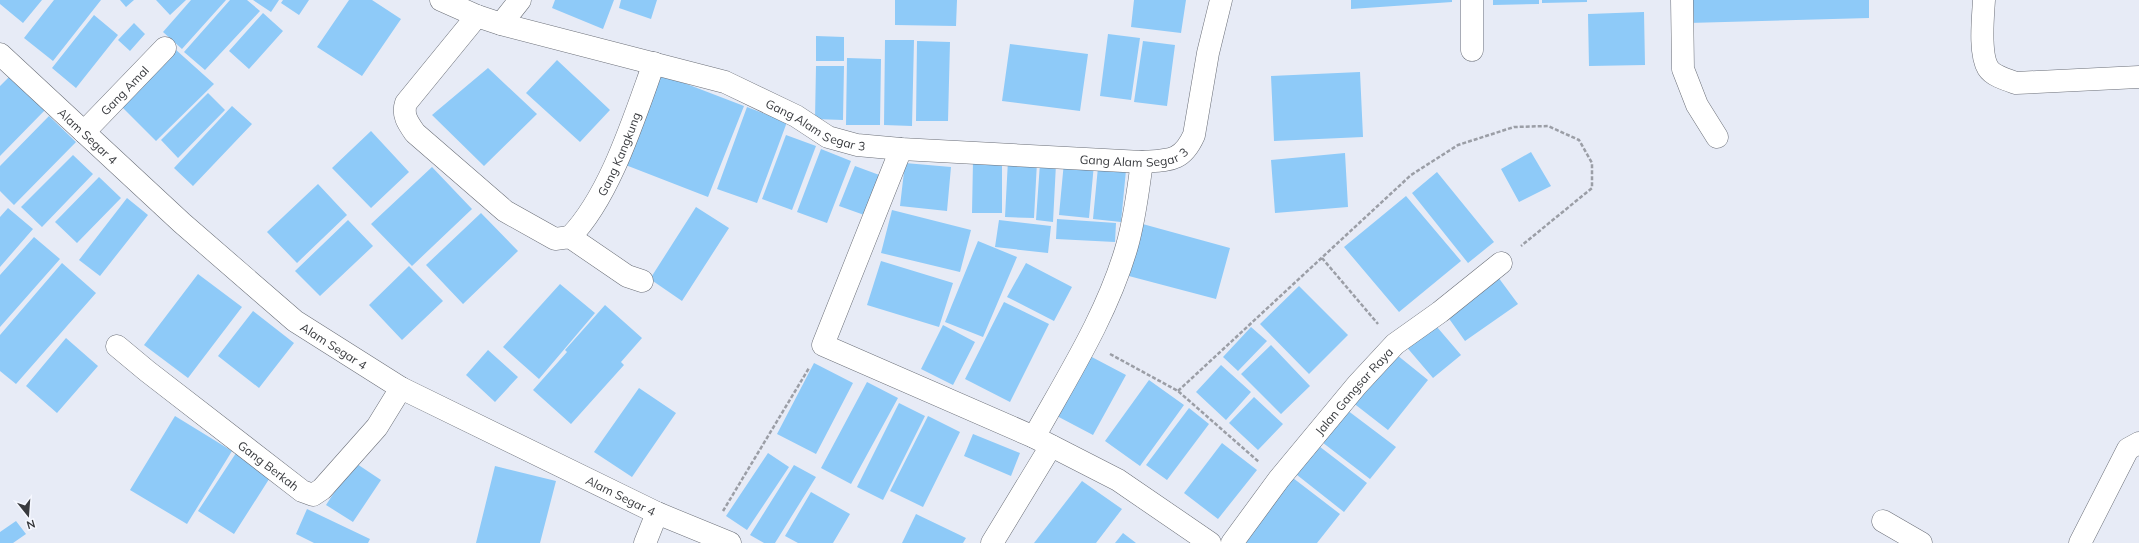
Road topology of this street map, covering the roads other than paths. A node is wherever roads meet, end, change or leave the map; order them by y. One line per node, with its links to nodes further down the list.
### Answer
1 (441, 0): 7 (street, Gang Alam Segar 3)
2 (520, 0): 8 (street)
3 (1221, 0): 17 (street, Gang Alam Segar 3)
4 (1472, 0): 10 (street)
5 (1682, 0): 15 (street)
6 (1984, 0): 13 (street)
7 (477, 16): 8 (street, Gang Alam Segar 3); 18 (street)
8 (501, 24): 12 (street, Gang Alam Segar 3)
9 (165, 48): 14 (street, Gang Amal)
10 (1472, 50)
11 (0, 54): 14 (street, Alam Segar 4)
12 (654, 63): 16 (street, Gang Alam Segar 3); 18 (street, Gang Kangkung)
13 (2139, 77)
14 (84, 132): 22 (street, Alam Segar 4)
15 (1716, 137)
16 (901, 149): 17 (street, Gang Alam Segar 3); 23 (street)
17 (1142, 162): 23 (street)
18 (570, 237): 20 (street)
19 (1501, 263): 31 (street, Jalan Gangsar Raya)
20 (642, 280)
21 (117, 346): 22 (street, Gang Berkah)
22 (401, 388): 25 (street, Alam Segar 4)
23 (1043, 441): 29 (street); 30 (street)
24 (2139, 443): 33 (street)
25 (657, 513): 27 (street); 28 (street, Alam Segar 4)
26 (1883, 521): 32 (street)
27 (645, 543)
28 (730, 543)
29 (992, 543)
30 (1210, 543)
31 (1232, 543)
32 (1921, 543)
33 (2080, 543)

